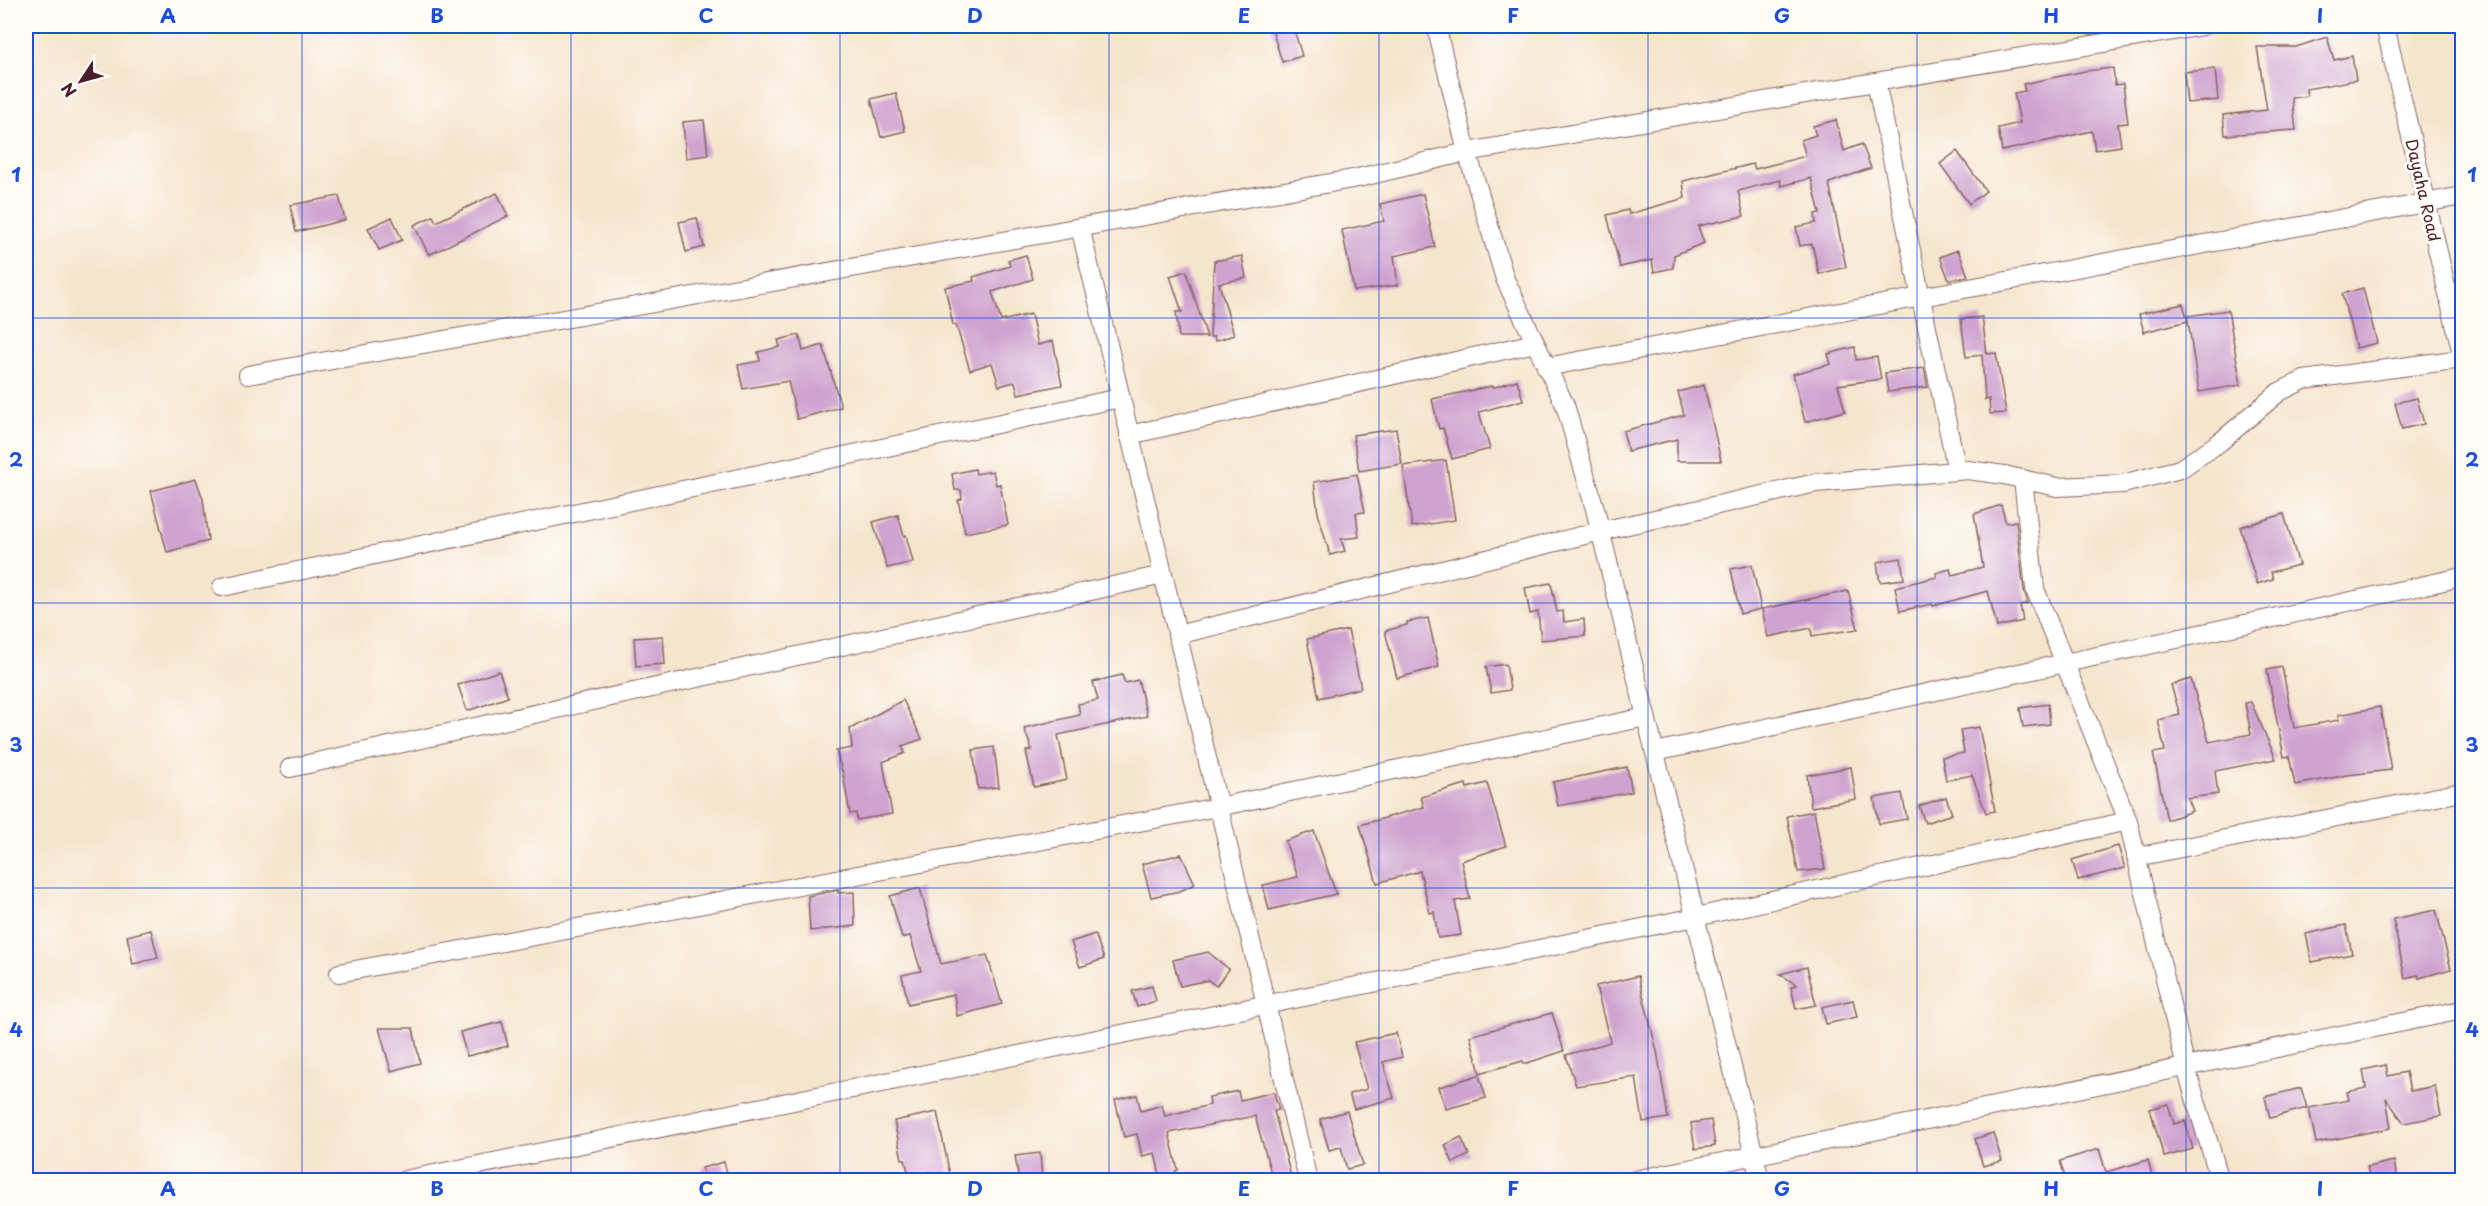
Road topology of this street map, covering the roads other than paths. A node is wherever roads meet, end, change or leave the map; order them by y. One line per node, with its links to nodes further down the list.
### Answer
1 (1436, 26): 5 (street)
2 (2203, 26): 4 (street)
3 (2385, 26): 7 (street, Dayaha Road)
4 (1876, 82): 5 (street); 9 (street)
5 (1467, 152): 8 (street); 10 (street)
6 (2463, 196): 7 (street)
7 (2427, 202): 9 (street); 11 (street, Dayaha Road)
8 (1080, 227): 14 (street); 15 (street)
9 (1921, 297): 13 (street); 17 (street)
10 (1535, 343): 13 (street); 16 (street)
11 (2463, 354)
12 (2463, 359): 18 (street)
13 (1546, 367): 19 (street)
14 (248, 375)
15 (1120, 398): 16 (street); 22 (street)
16 (1129, 435): 20 (street)
17 (1957, 471): 18 (street); 19 (street)
18 (2023, 479): 24 (street)
19 (1601, 531): 23 (street); 25 (street)
20 (1163, 575): 23 (street); 27 (street)
21 (2463, 577): 24 (street)
22 (222, 587)
23 (1177, 635): 29 (street)
24 (2065, 663): 26 (street); 30 (street)
25 (1646, 717): 26 (street); 29 (street)
26 (1655, 753): 32 (street)
27 (290, 768)
28 (2463, 792): 31 (street)
29 (1218, 807): 33 (street); 34 (street)
30 (2128, 821): 31 (street); 32 (street)
31 (2136, 857): 36 (street)
32 (1696, 918): 34 (street); 37 (street)
33 (339, 974)
34 (1266, 1005): 38 (street); 39 (street)
35 (2463, 1010): 36 (street)
36 (2186, 1068): 37 (street); 42 (street)
37 (1755, 1157): 40 (street); 41 (street)
38 (405, 1180)
39 (1308, 1180)
40 (1635, 1180)
41 (1760, 1180)
42 (2220, 1180)

